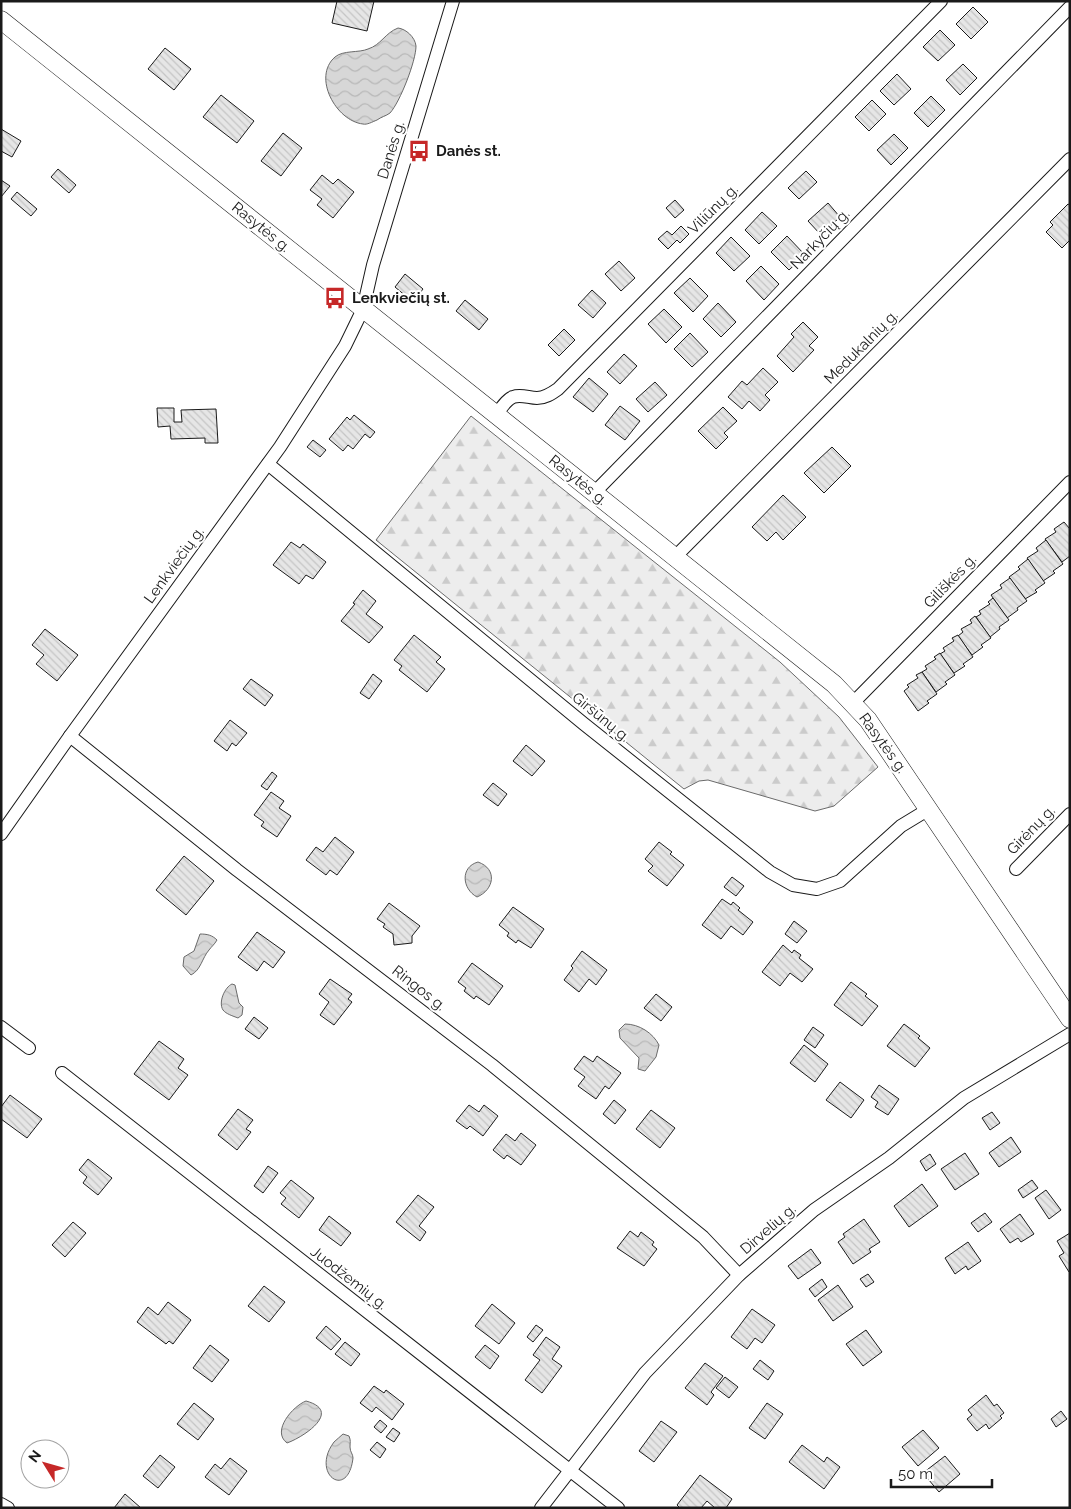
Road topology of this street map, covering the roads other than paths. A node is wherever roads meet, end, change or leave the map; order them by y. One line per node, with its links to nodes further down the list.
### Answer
1 (453, 1): 6 (street, Danės g.)
2 (940, 1): 7 (street, Viliūnų g.)
3 (1070, 7): 10 (street, Narkyčių g.)
4 (1, 20): 6 (main road, Rasytės g.)
5 (1070, 159): 11 (street, Medukalnių g.)
6 (363, 309): 7 (main road, Rasytės g.); 8 (street, Lenkviečių g.)
7 (497, 414): 10 (main road, Rasytės g.)
8 (268, 464): 13 (street, Lenkviečių g.); 14 (street, Giršūnų g.)
9 (1070, 482): 12 (street, Giliškės g.)
10 (594, 493): 11 (main road, Rasytės g.)
11 (675, 558): 12 (main road, Rasytės g.)
12 (853, 703): 14 (main road, Rasytės g.)
13 (70, 736): 16 (street, Lenkviečių g.); 23 (street, Ringos g.)
14 (929, 809): 18 (main road, Rasytės g.)
15 (1070, 814): 17 (street, Girėnų g.)
16 (1, 834)
17 (1016, 869)
18 (1070, 1018)
19 (1, 1027): 21 (street)
20 (1070, 1034): 23 (street, Dirvelių g.)
21 (29, 1048)
22 (62, 1073): 24 (street, Juodžemių g.)
23 (739, 1275): 24 (street, Dirvelių g.)
24 (570, 1471): 27 (street, Dirvelių g.); 28 (street, Juodžemių g.)
25 (1, 1504): 26 (street)
26 (8, 1508)
27 (541, 1508)
28 (618, 1508)

